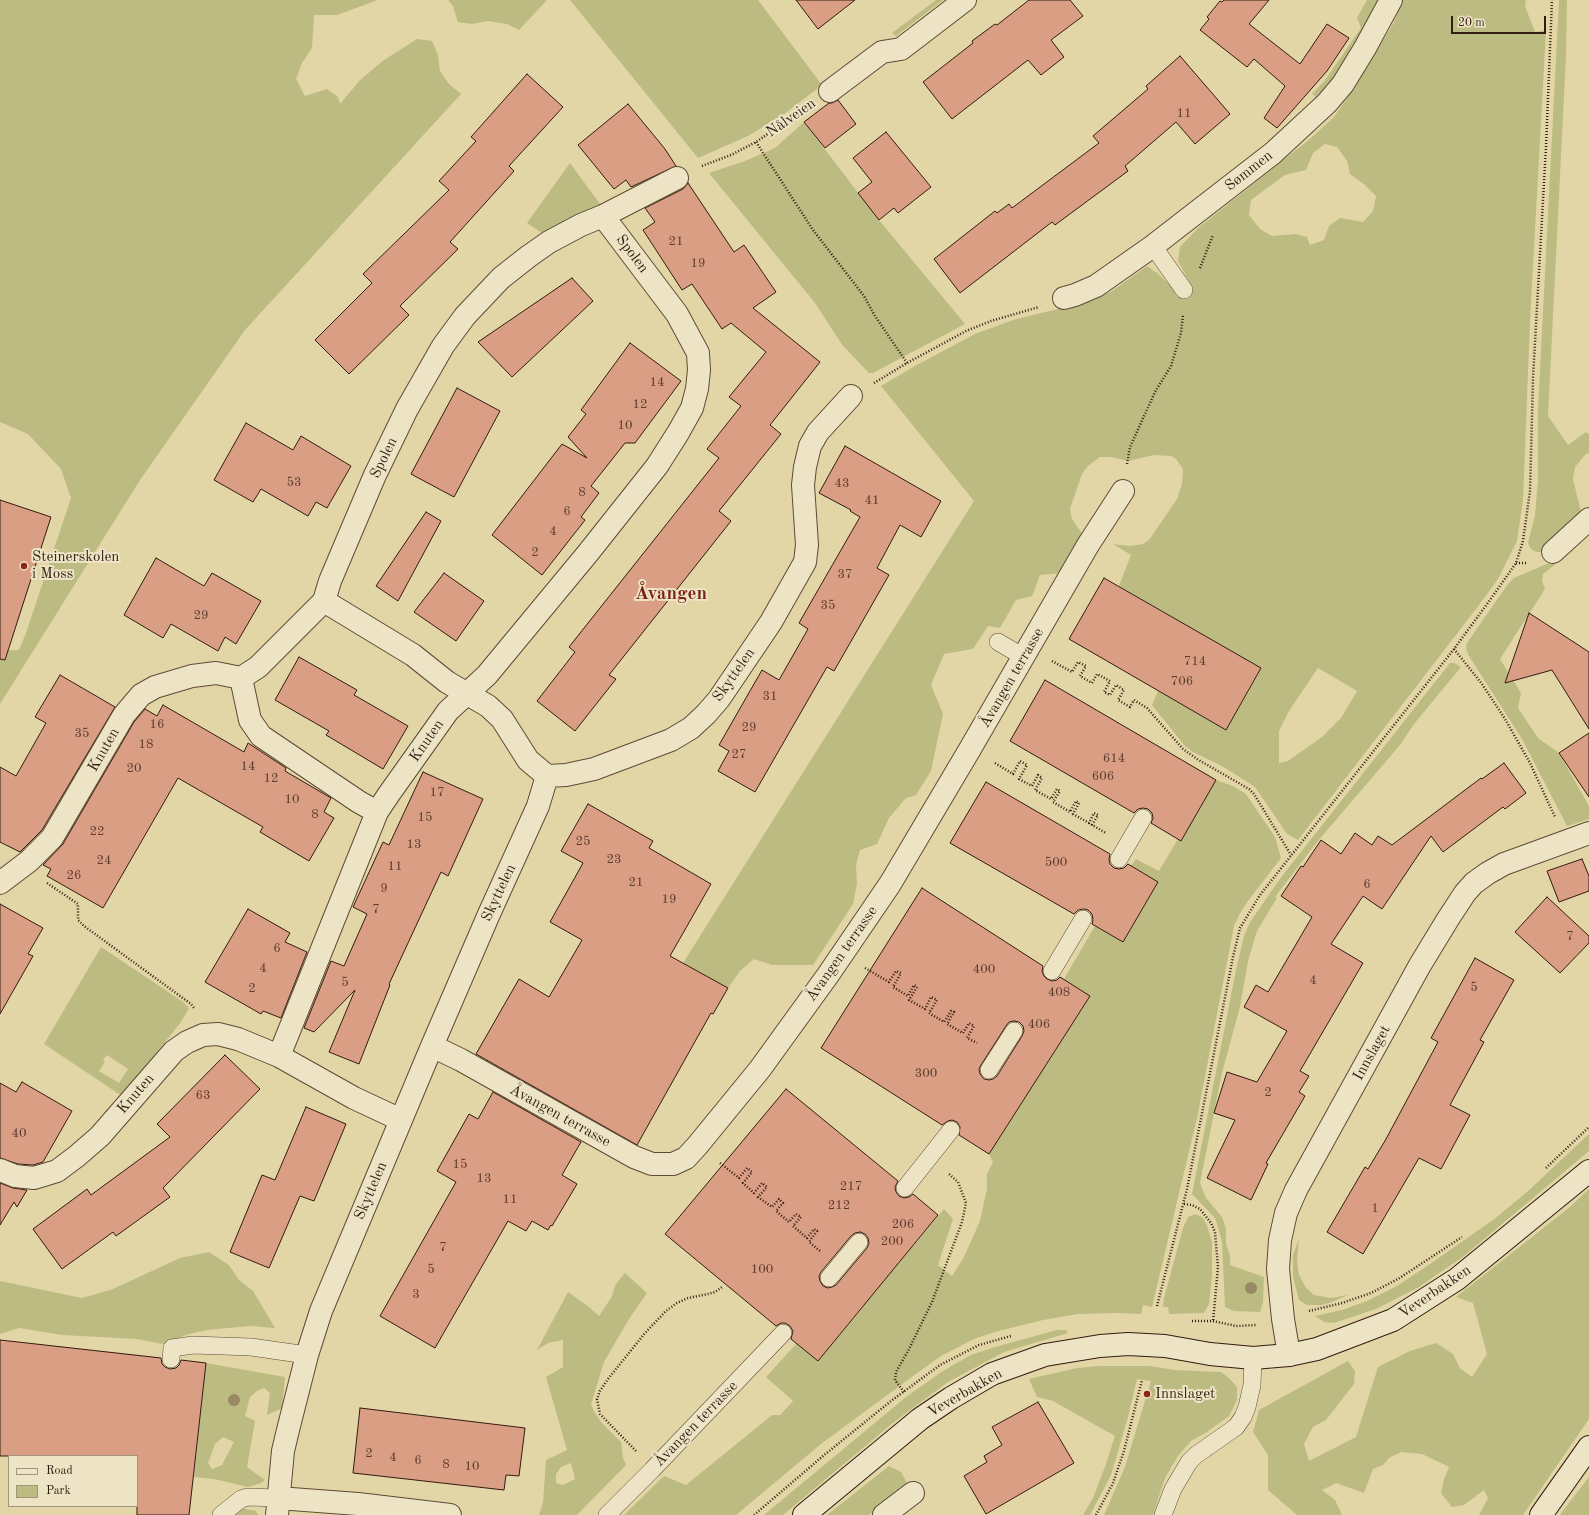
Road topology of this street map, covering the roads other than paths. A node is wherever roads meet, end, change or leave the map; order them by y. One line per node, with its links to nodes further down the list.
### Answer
1 (966, 0): 3 (street, Nålveien)
2 (1391, 0): 6 (street, Sømmen)
3 (830, 90)
4 (677, 178): 5 (street)
5 (603, 216): 13 (street, Spolen); 17 (street, Spolen)
6 (1153, 246): 7 (lane); 8 (street, Sømmen)
7 (1184, 290)
8 (1064, 298)
9 (851, 396): 18 (street, Skyttelen)
10 (1123, 490): 15 (street, Åvangen terrasse)
11 (1589, 519): 12 (street)
12 (1553, 552)
13 (324, 601): 16 (street); 17 (street)
14 (998, 642): 15 (lane)
15 (1027, 653): 27 (street, Åvangen terrasse)
16 (241, 678): 19 (street); 23 (street, Knuten)
17 (466, 693): 18 (street); 19 (street, Knuten)
18 (547, 776): 27 (street, Skyttelen)
19 (377, 812): 28 (street, Knuten)
20 (1143, 818): 22 (lane)
21 (1589, 833): 39 (street, Innslaget)
22 (1123, 852)
23 (0, 883)
24 (1083, 919): 25 (lane)
25 (1052, 971)
26 (1014, 1031): 29 (lane)
27 (432, 1046): 30 (street, Skyttelen)
28 (279, 1056): 30 (street, Knuten); 32 (street, Knuten)
29 (989, 1070)
30 (401, 1120): 38 (street, Skyttelen)
31 (951, 1130): 34 (lane)
32 (0, 1170)
33 (1589, 1171): 39 (street, Veverbakken)
34 (905, 1188)
35 (859, 1242): 36 (lane)
36 (834, 1272)
37 (783, 1333): 47 (lane, Åvangen terrasse)
38 (307, 1355): 41 (lane); 44 (street, Skyttelen)
39 (1289, 1355): 40 (street, Veverbakken)
40 (1252, 1358): 48 (street, Veverbakken); 50 (lane)
41 (171, 1359)
42 (1589, 1447): 51 (street)
43 (913, 1492): 49 (street)
44 (277, 1506): 45 (lane); 46 (street)
45 (221, 1515)
46 (450, 1515)
47 (607, 1515)
48 (804, 1515)
49 (884, 1515)
50 (1163, 1515)
51 (1541, 1515)

